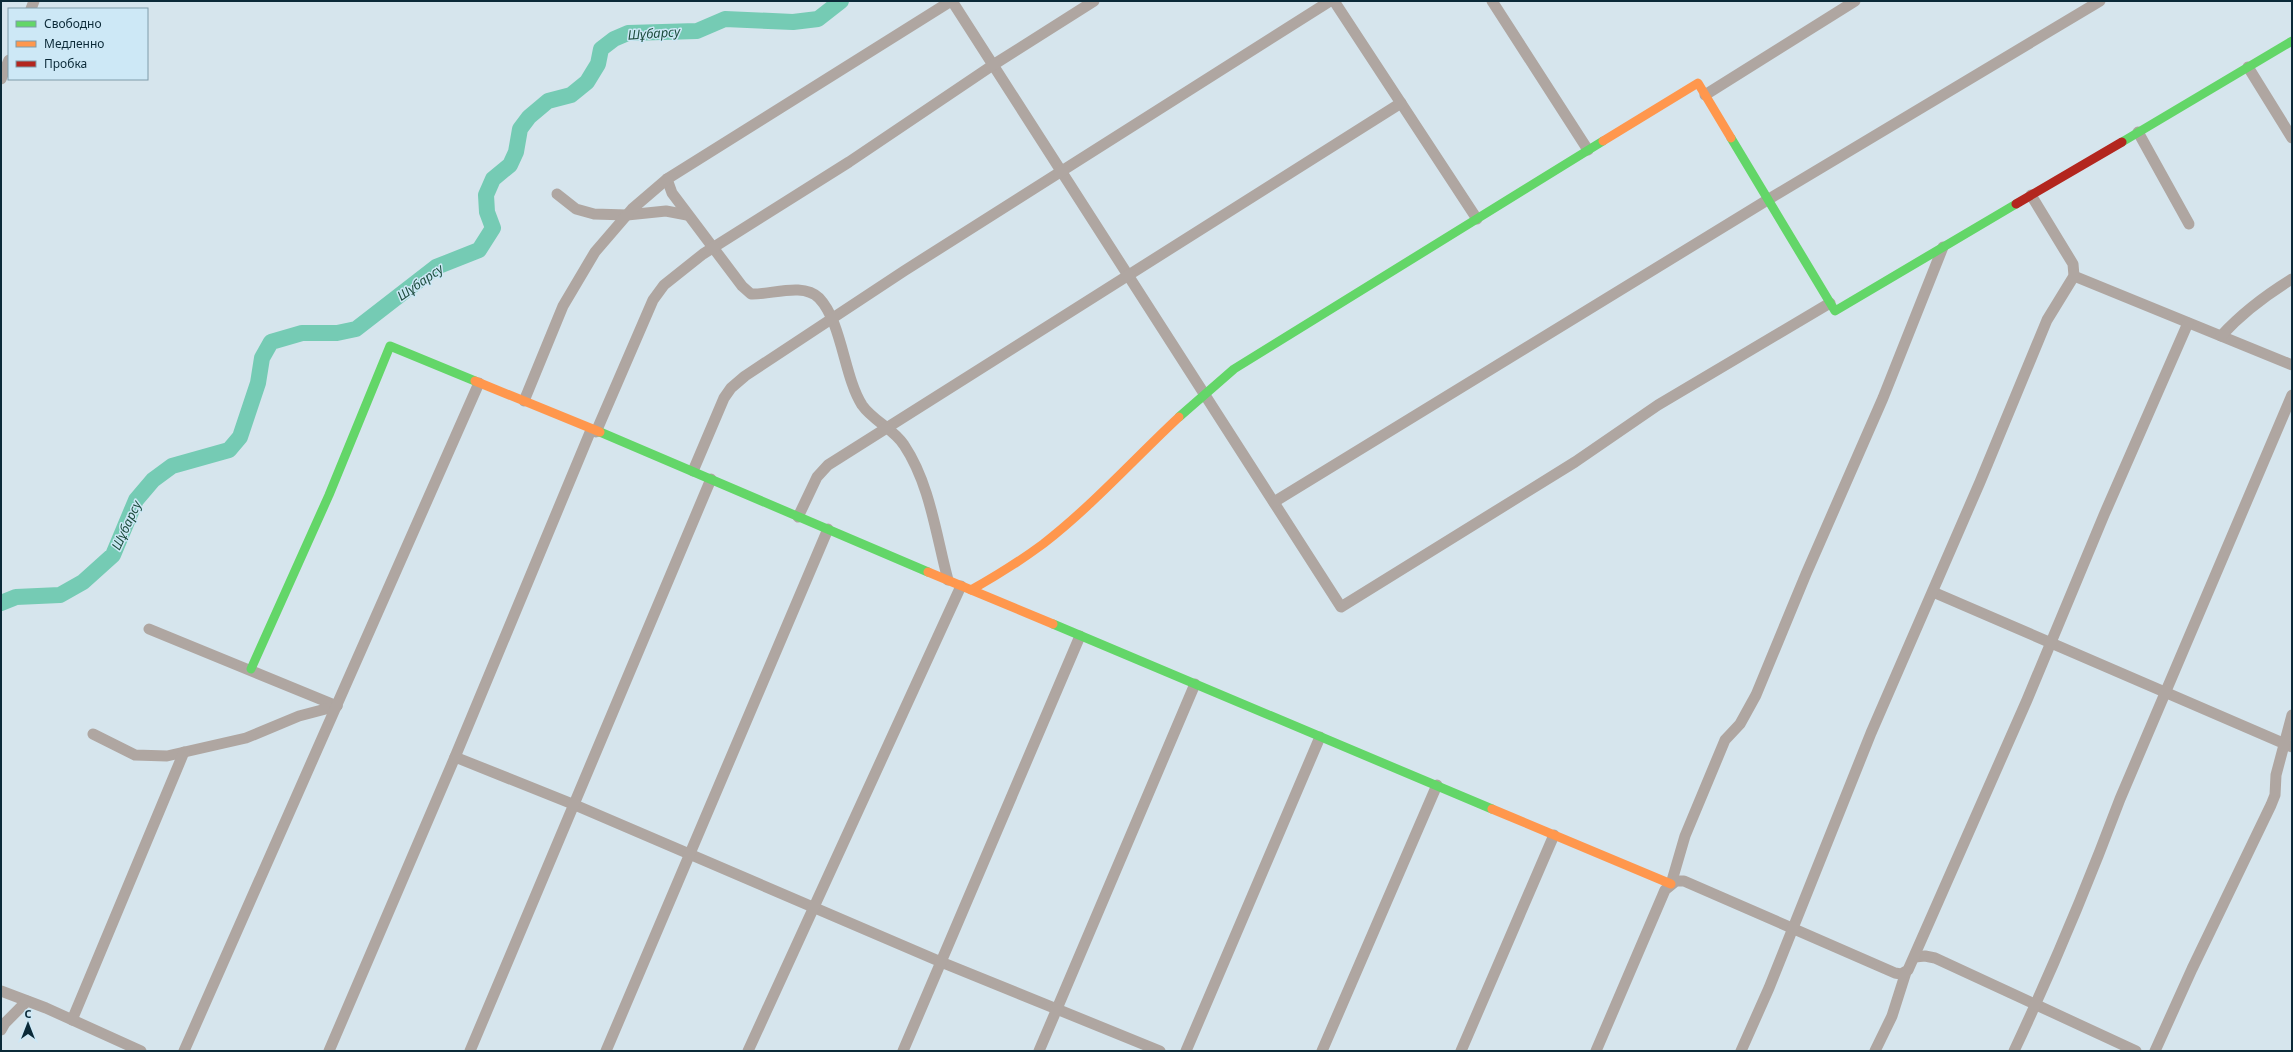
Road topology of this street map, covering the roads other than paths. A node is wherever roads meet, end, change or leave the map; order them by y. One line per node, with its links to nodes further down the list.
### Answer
1 (951, 1): 10 (street); 19 (street)
2 (1094, 1): 10 (street)
3 (1330, 1): 18 (street)
4 (1334, 1): 14 (street)
5 (1492, 1): 17 (street)
6 (1855, 1): 13 (street)
7 (2100, 1): 22 (street)
8 (2292, 41): 11 (street)
9 (8, 62): 12 (street)
10 (993, 65): 18 (street); 28 (street)
11 (2248, 67): 15 (street); 16 (street)
12 (1, 79)
13 (1705, 95): 17 (street); 22 (street)
14 (1401, 103): 25 (street); 30 (street)
15 (2138, 132): 21 (street); 26 (street)
16 (2292, 138)
17 (1588, 150): 25 (street)
18 (1061, 172): 30 (street); 33 (street)
19 (668, 179): 23 (street); 24 (street)
20 (557, 194): 24 (street)
21 (2032, 195): 27 (street); 29 (street)
22 (1768, 200): 32 (street); 45 (street)
23 (688, 214): 24 (street); 28 (street)
24 (627, 215): 40 (street)
25 (1477, 219): 38 (street)
26 (2189, 224)
27 (1943, 247): 32 (street); 68 (street)
28 (713, 248): 33 (street); 42 (street)
29 (2074, 276): 34 (street); 50 (street)
30 (1128, 277): 38 (street); 41 (street)
31 (2292, 279): 35 (street)
32 (1830, 303): 45 (street)
33 (832, 319): 41 (street); 43 (street)
34 (2188, 323): 35 (street); 53 (street)
35 (2221, 336): 36 (street)
36 (2292, 366)
37 (479, 383): 40 (street); 54 (street); 57 (street)
38 (1204, 392): 45 (street); 49 (street)
39 (2292, 395): 56 (street)
40 (524, 402): 42 (street)
41 (886, 428): 46 (street); 48 (street)
42 (593, 431): 43 (street); 63 (street)
43 (692, 471): 44 (street)
44 (711, 479): 46 (street); 65 (street)
45 (1274, 502)
46 (798, 517): 47 (street)
47 (828, 529): 48 (street); 67 (street)
48 (948, 580): 49 (street)
49 (966, 588): 52 (street); 69 (street)
50 (1933, 592): 53 (street); 70 (street)
51 (149, 629): 54 (street)
52 (1080, 636): 55 (street); 72 (street)
53 (2051, 644): 56 (street); 71 (street)
54 (251, 669): 57 (street)
55 (1195, 684): 60 (street); 77 (street)
56 (2167, 693): 61 (street); 76 (street)
57 (337, 706): 62 (street); 81 (street)
58 (2292, 715): 61 (street)
59 (93, 734): 62 (street)
60 (1320, 737): 64 (street); 89 (street)
61 (2288, 745): 97 (street)
62 (184, 752): 78 (street)
63 (455, 756): 65 (street); 82 (street)
64 (1437, 786): 66 (street); 90 (street)
65 (575, 805): 67 (street); 83 (street)
66 (1554, 835): 68 (street); 91 (street)
67 (690, 854): 69 (street); 84 (street)
68 (1672, 884): 70 (street); 92 (street)
69 (814, 908): 72 (street); 85 (street)
70 (1793, 927): 73 (street); 93 (street)
71 (1915, 957): 73 (street); 76 (street)
72 (941, 962): 77 (street); 86 (street)
73 (1906, 972): 94 (street)
74 (4, 994): 75 (street)
75 (27, 1001): 78 (street); 79 (street)
76 (2035, 1006): 95 (street); 96 (street)
77 (1058, 1008): 87 (street); 88 (street)
78 (72, 1020): 80 (street)
79 (1, 1030)
80 (141, 1051)
81 (184, 1051)
82 (329, 1051)
83 (470, 1051)
84 (606, 1051)
85 (748, 1051)
86 (902, 1051)
87 (1039, 1051)
88 (1160, 1051)
89 (1186, 1051)
90 (1322, 1051)
91 (1461, 1051)
92 (1596, 1051)
93 (1741, 1051)
94 (1875, 1051)
95 (2014, 1051)
96 (2136, 1051)
97 (2155, 1051)

